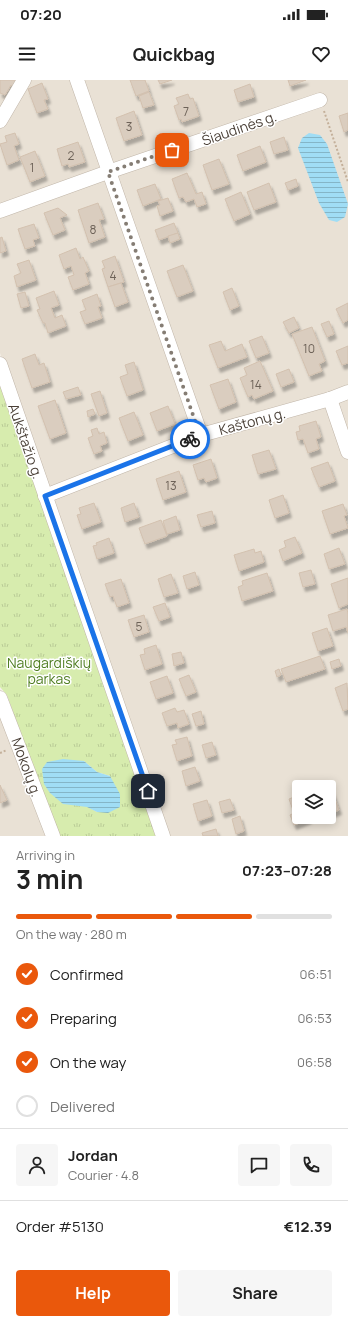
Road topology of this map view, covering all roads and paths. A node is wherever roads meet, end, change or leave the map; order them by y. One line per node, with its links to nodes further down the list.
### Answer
1 (24, 80): 4 (street)
2 (77, 80): 5 (street)
3 (320, 100): 5 (street, Šiaudinės g.); 6 (path)
4 (0, 122)
5 (108, 172): 7 (street, Šiaudinės g.); 11 (street)
6 (348, 182)
7 (0, 211)
8 (0, 364): 13 (street, Aukštažio g.)
9 (348, 392): 10 (street, Kaštonų g.)
10 (330, 399): 11 (street, Kaštonų g.); 12 (street)
11 (200, 435): 13 (street, Kaštonų g.)
12 (348, 452)
13 (45, 496): 18 (street, Aukštažio g.)
14 (0, 698): 17 (street, Mokolų g.)
15 (6, 750): 16 (path)
16 (0, 753)
17 (53, 836)
18 (163, 836)

